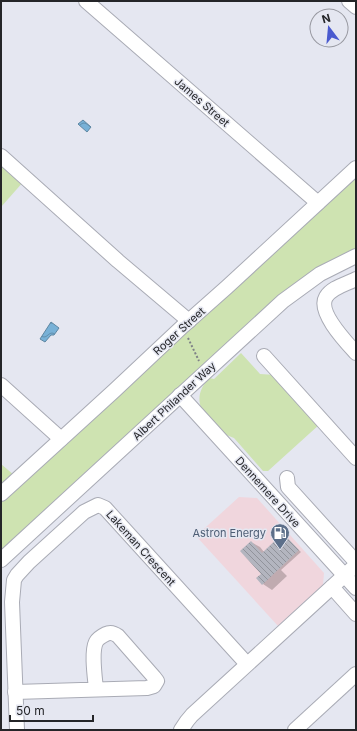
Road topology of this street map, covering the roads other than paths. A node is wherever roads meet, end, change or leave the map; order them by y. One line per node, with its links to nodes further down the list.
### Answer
1 (86, 1): 6 (street, James Street)
2 (349, 1): 3 (street)
3 (356, 7)
4 (1, 156): 9 (street)
5 (356, 168): 6 (street, Roger Street)
6 (318, 203): 9 (street, Roger Street)
7 (356, 256): 13 (street, Albert Philander Way)
8 (356, 279): 10 (street)
9 (185, 324): 14 (street, Roger Street)
10 (356, 353)
11 (264, 356): 15 (street)
12 (1, 384): 14 (street)
13 (180, 395): 18 (street, Albert Philander Way); 20 (street, Dennemere Drive)
14 (61, 439): 17 (street, Roger Street)
15 (356, 458)
16 (287, 478): 19 (street)
17 (1, 494)
18 (1, 560)
19 (356, 564): 20 (street)
20 (345, 576): 21 (street); 22 (street, Dennemere Drive)
21 (332, 587): 23 (street); 24 (street)
22 (356, 588)
23 (356, 614)
24 (247, 664): 27 (street, Lakeman Crescent); 29 (street)
25 (356, 674): 30 (street)
26 (96, 690): 26 (street); 27 (street)
27 (15, 692): 28 (street, Lakeman Crescent)
28 (17, 730)
29 (181, 730)
30 (295, 730)

